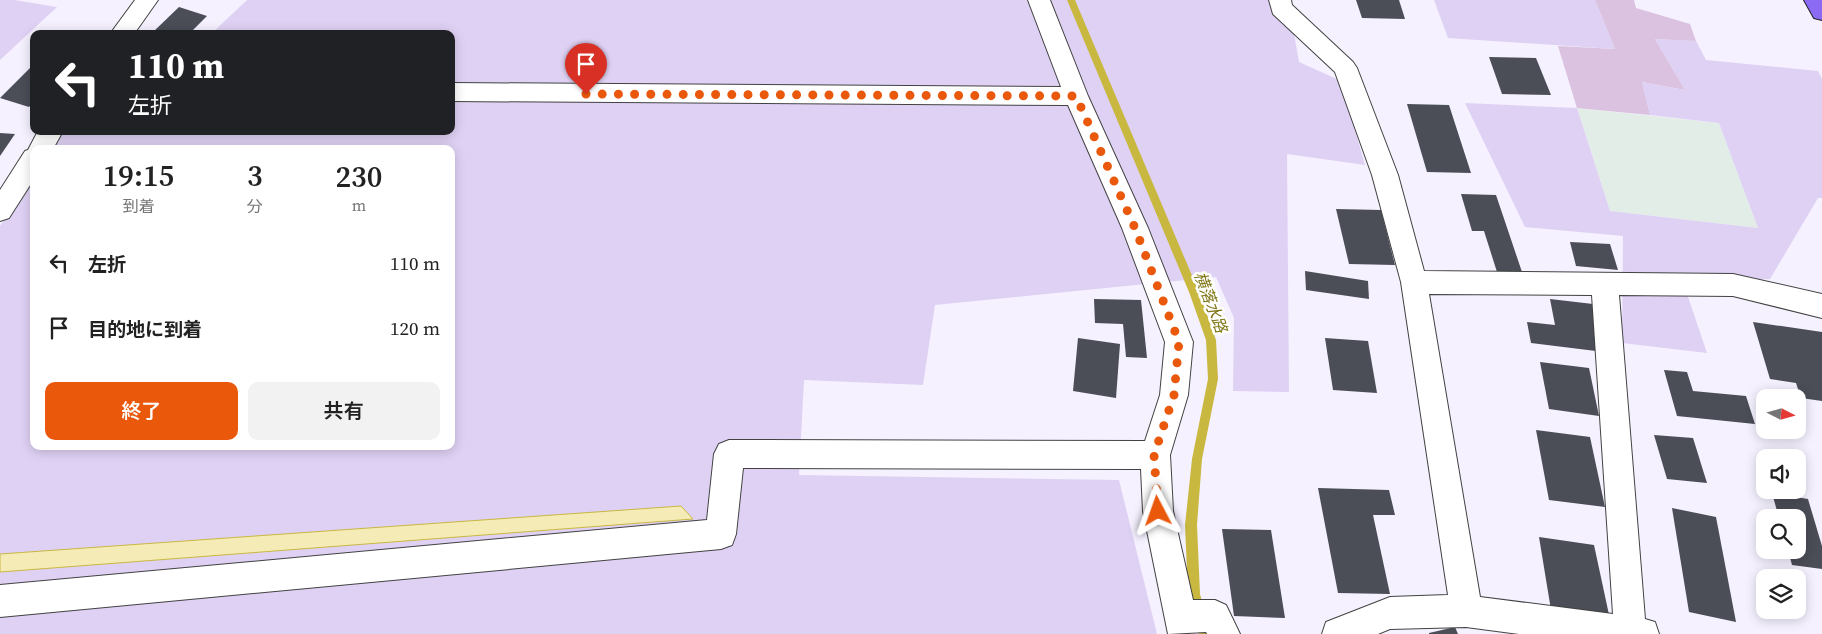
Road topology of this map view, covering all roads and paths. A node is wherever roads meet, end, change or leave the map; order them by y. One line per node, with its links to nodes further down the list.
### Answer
1 (147, 0): 6 (street)
2 (1039, 0): 8 (street)
3 (1280, 0): 11 (street)
4 (1815, 0): 5 (main road)
5 (1822, 12)
6 (124, 30)
7 (455, 92): 8 (street)
8 (1076, 96): 14 (street)
9 (30, 164): 10 (street)
10 (0, 212)
11 (1414, 282): 12 (street); 16 (street)
12 (1605, 284): 13 (street); 19 (street)
13 (1822, 306)
14 (1154, 455): 15 (street); 18 (street)
15 (0, 601)
16 (1466, 611): 19 (street); 20 (street)
17 (1219, 625): 18 (street)
18 (1182, 626)
19 (1636, 633)
20 (1338, 634)

